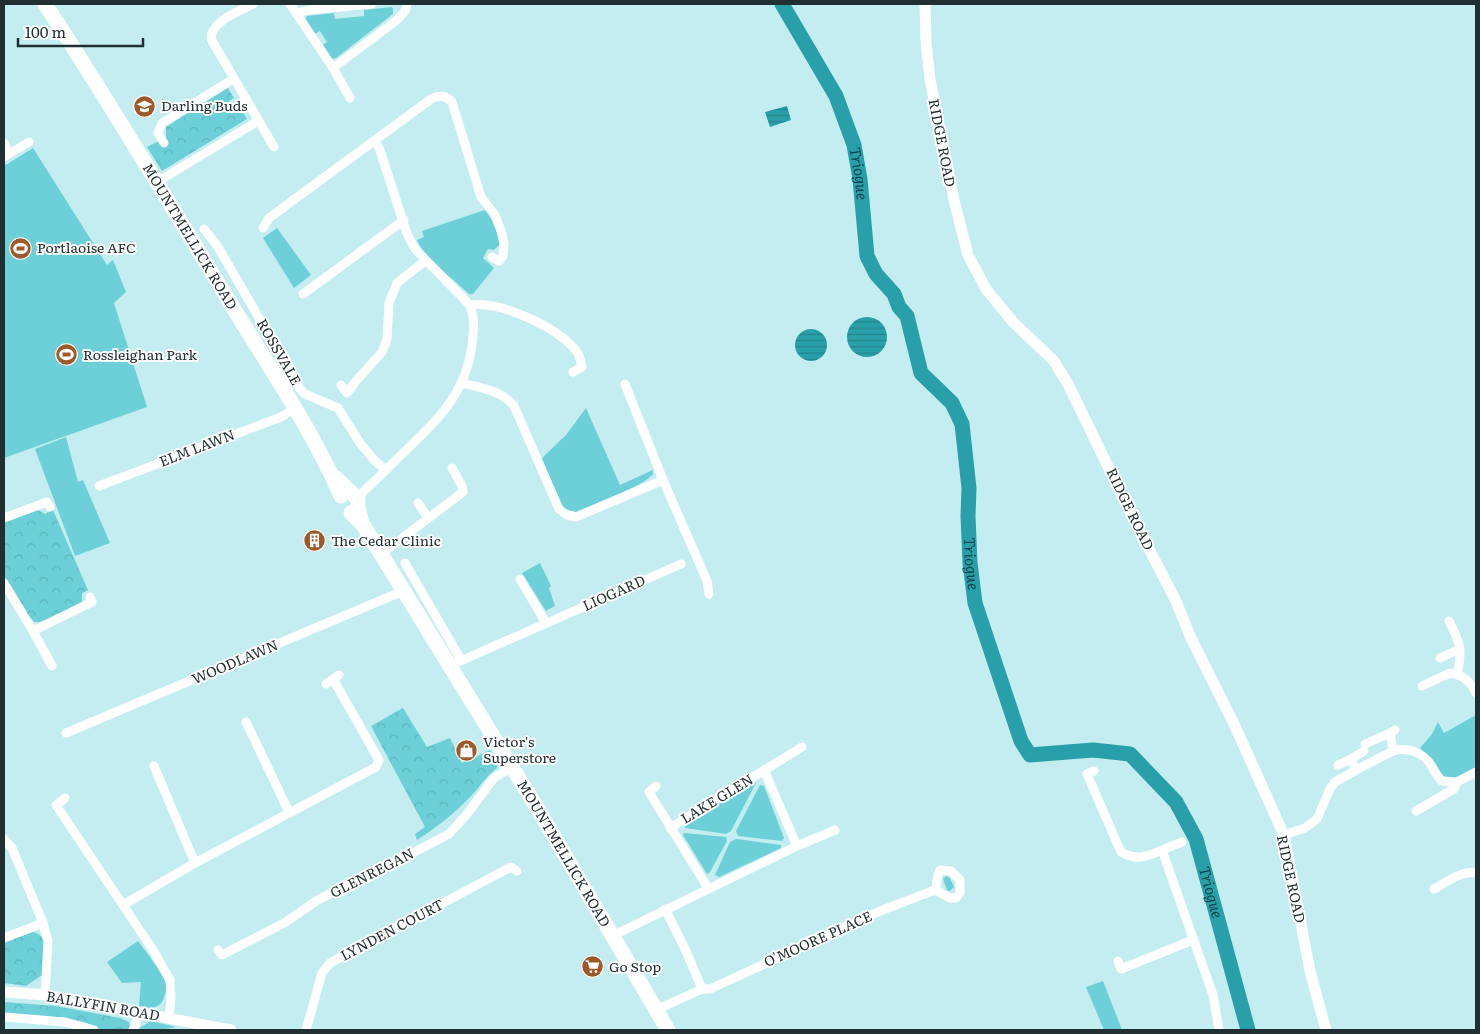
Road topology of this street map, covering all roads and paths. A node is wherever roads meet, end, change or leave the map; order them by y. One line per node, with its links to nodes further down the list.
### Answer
1 (45, 4): 18 (main road, MOUNTMELLICK ROAD)
2 (253, 4): 9 (street)
3 (290, 4): 7 (street)
4 (372, 4): 7 (street)
5 (407, 4): 8 (street)
6 (925, 4): 78 (street, RIDGE ROAD)
7 (297, 13): 8 (street)
8 (334, 68): 10 (street)
9 (233, 79): 11 (street); 14 (street)
10 (350, 98)
11 (258, 121): 16 (street); 18 (street)
12 (375, 141): 19 (street); 20 (street); 22 (street)
13 (29, 142): 17 (street)
14 (164, 143)
15 (4, 144): 17 (street)
16 (274, 147)
17 (6, 155)
18 (157, 182): 30 (main road, MOUNTMELLICK ROAD)
19 (404, 220): 23 (street); 24 (street)
20 (263, 228)
21 (204, 229): 32 (street, ROSSVALE)
22 (492, 257)
23 (425, 261): 25 (street); 29 (street)
24 (304, 294)
25 (470, 305): 26 (street); 27 (street)
26 (573, 372)
27 (462, 383): 32 (street); 33 (street)
28 (625, 384): 33 (street)
29 (341, 385)
30 (294, 409): 34 (street, ELM LAWN); 35 (main road, MOUNTMELLICK ROAD)
31 (452, 468): 39 (street)
32 (386, 470): 35 (street)
33 (663, 480): 46 (street)
34 (98, 486)
35 (351, 501): 40 (main road, MOUNTMELLICK ROAD)
36 (418, 502): 39 (street)
37 (50, 507): 38 (street)
38 (4, 518)
39 (428, 518): 40 (street)
40 (381, 554): 45 (main road, MOUNTMELLICK ROAD)
41 (405, 563): 53 (street)
42 (681, 564): 49 (street, LIOGARD)
43 (520, 580): 49 (street)
44 (4, 583): 50 (street)
45 (403, 591): 53 (main road, MOUNTMELLICK ROAD); 60 (street, WOODLAWN)
46 (709, 594)
47 (90, 596): 50 (street)
48 (1449, 621): 51 (street)
49 (546, 623): 53 (street, LIOGARD)
50 (33, 631): 54 (street)
51 (1460, 649): 52 (street); 55 (street)
52 (1440, 658)
53 (455, 663): 66 (main road, MOUNTMELLICK ROAD)
54 (52, 666)
55 (1457, 674): 57 (street); 58 (street)
56 (333, 679): 75 (street)
57 (1421, 685)
58 (1476, 693)
59 (246, 721): 75 (street)
60 (66, 733)
61 (802, 747): 67 (street, LAKE GLEN)
62 (1393, 751): 63 (street); 69 (street); 71 (street)
63 (1350, 759): 65 (street); 69 (street)
64 (154, 765): 83 (street)
65 (1338, 765)
66 (512, 767): 92 (main road, MOUNTMELLICK ROAD); 95 (street, GLENREGAN)
67 (764, 770): 76 (street, LAKE GLEN); 81 (street, LAKE GLEN)
68 (1094, 770): 82 (street)
69 (1356, 770): 78 (street)
70 (1476, 772): 71 (street)
71 (1457, 782): 74 (street)
72 (656, 786): 76 (street, LAKE GLEN)
73 (65, 798): 89 (street)
74 (1416, 811)
75 (290, 812): 83 (street)
76 (670, 828): 86 (street, LAKE GLEN)
77 (835, 830): 81 (street)
78 (1284, 835): 110 (street, RIDGE ROAD)
79 (5, 842): 91 (street)
80 (1182, 842): 82 (street)
81 (797, 846): 86 (street)
82 (1162, 850): 94 (street)
83 (195, 863): 89 (street)
84 (517, 871): 107 (street, LYNDEN COURT)
85 (1476, 875): 87 (street)
86 (708, 888): 90 (street)
87 (1434, 889)
88 (935, 890): 97 (street, O'MOORE PLACE)
89 (123, 905): 103 (street)
90 (665, 909): 92 (street); 97 (street)
91 (43, 923): 93 (street); 99 (street)
92 (612, 936): 100 (main road, MOUNTMELLICK ROAD)
93 (4, 938)
94 (1193, 940): 96 (street); 109 (street)
95 (218, 950)
96 (1118, 961)
97 (702, 989): 100 (street, O'MOORE PLACE)
98 (4, 992): 99 (street, BALLYFIN ROAD)
99 (45, 995): 101 (street, BALLYFIN ROAD)
100 (656, 1010): 108 (main road, MOUNTMELLICK ROAD)
101 (140, 1013): 103 (street, BALLYFIN ROAD); 105 (street)
102 (4, 1017): 104 (street)
103 (169, 1018): 106 (street, BALLYFIN ROAD)
104 (94, 1030)
105 (133, 1030)
106 (231, 1030)
107 (306, 1030)
108 (668, 1030)
109 (1219, 1030)
110 (1326, 1030)

